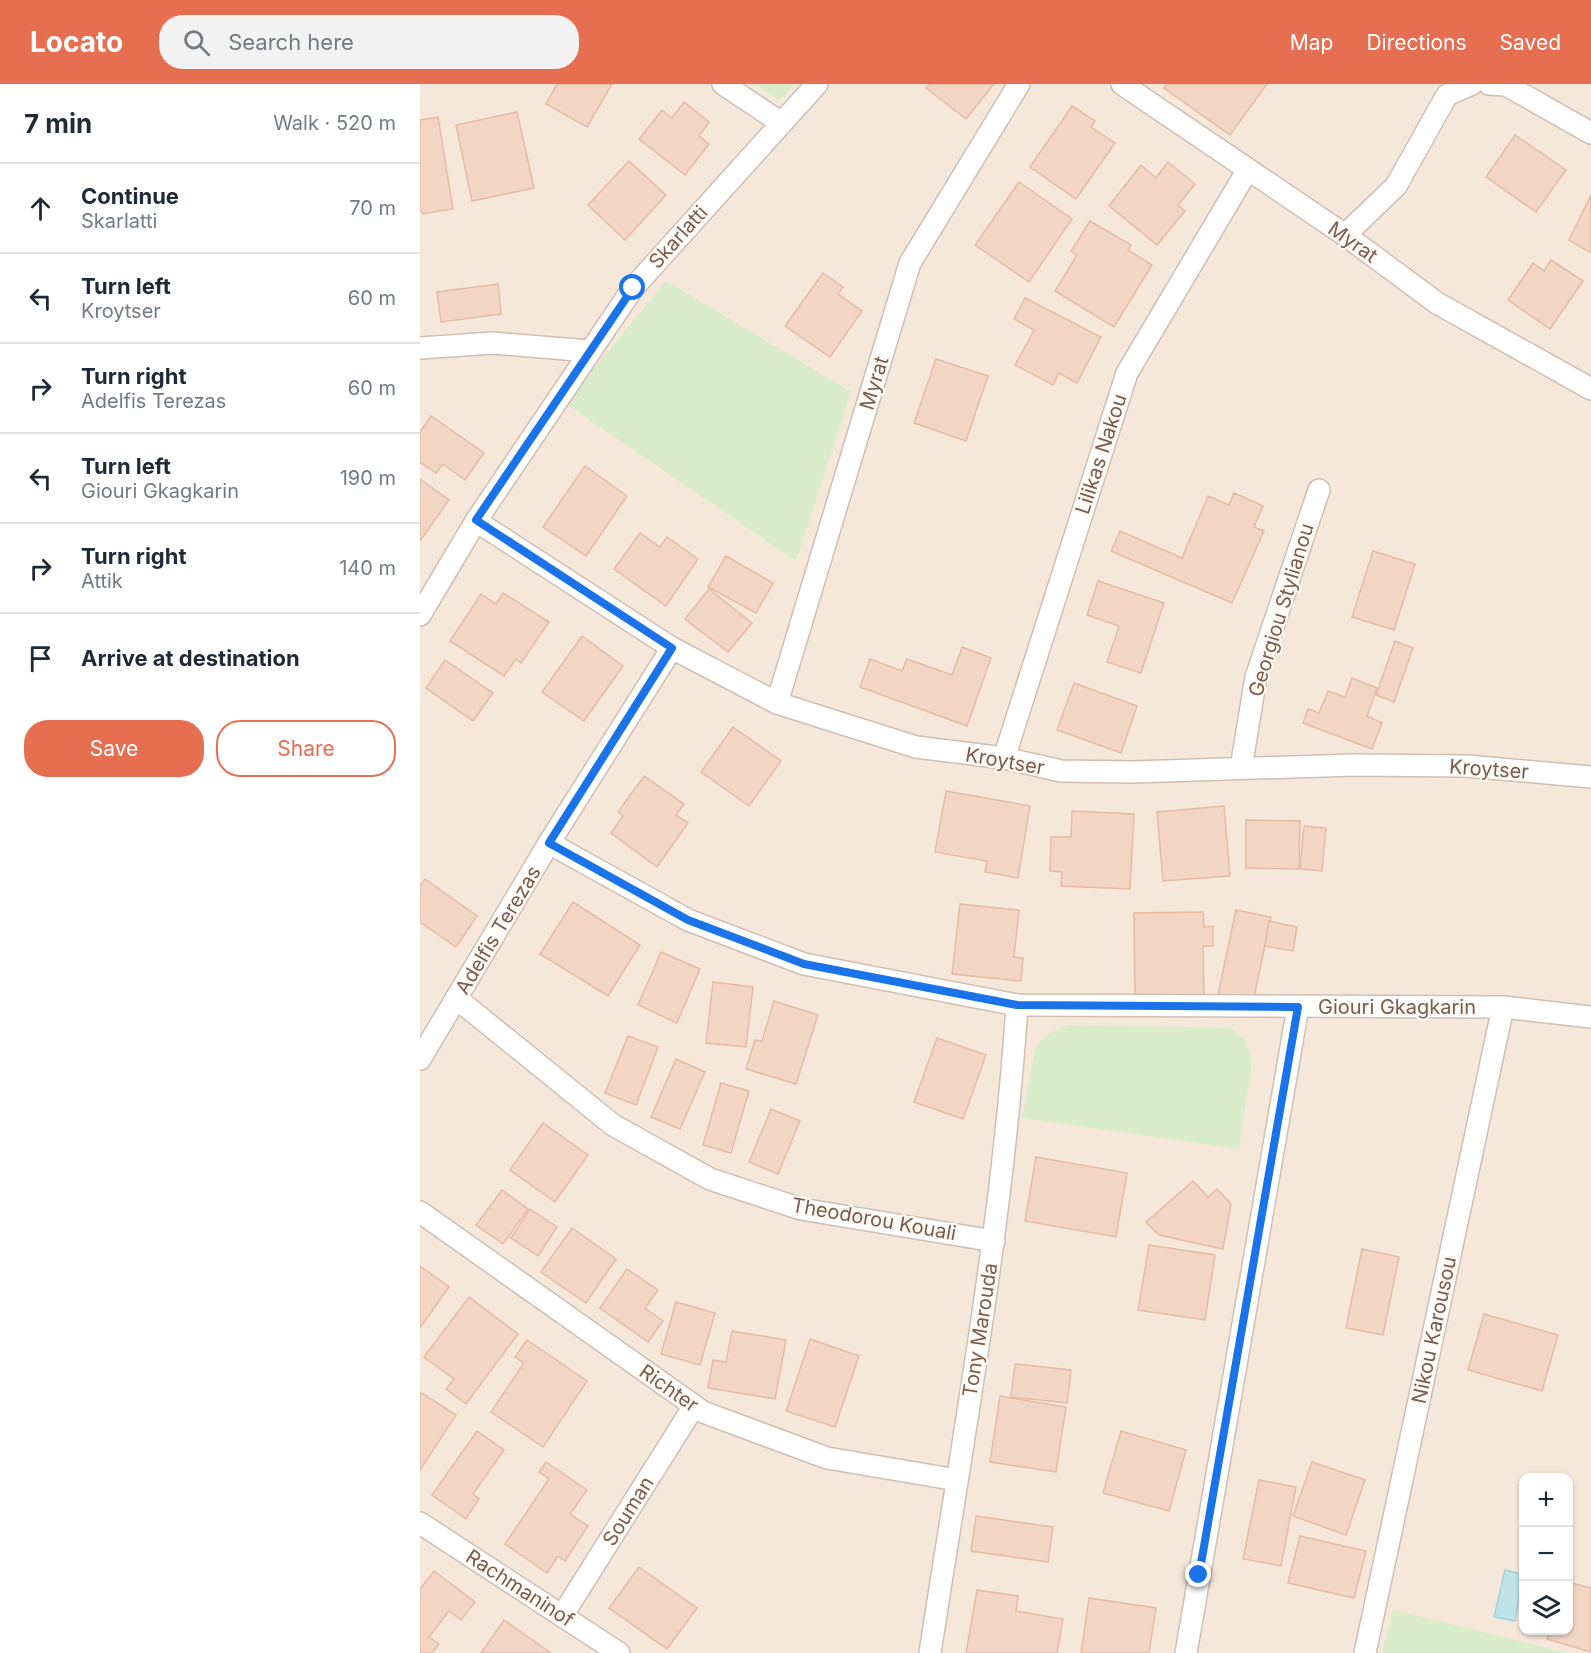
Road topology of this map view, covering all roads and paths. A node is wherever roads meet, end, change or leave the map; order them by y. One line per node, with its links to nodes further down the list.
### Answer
1 (723, 84): 7 (street)
2 (817, 84): 7 (street, Skarlatti)
3 (1018, 84): 18 (street, Myrat)
4 (1122, 84): 9 (street, Myrat)
5 (1472, 84): 10 (street)
6 (1489, 84): 8 (street)
7 (780, 122): 12 (street, Skarlatti)
8 (1591, 134)
9 (1247, 171): 10 (street, Myrat); 19 (street, Lilikas Nakou)
10 (1345, 235): 13 (street, Myrat)
11 (420, 348): 12 (street)
12 (589, 351): 15 (street, Skarlatti)
13 (1591, 389)
14 (1319, 489): 20 (street, Georgiou Stylianou)
15 (476, 520): 16 (street, Skarlatti); 17 (street, Kroytser)
16 (420, 615)
17 (672, 648): 18 (street, Kroytser); 22 (street, Adelfis Terezas)
18 (777, 703): 19 (street, Kroytser)
19 (1004, 758): 20 (street, Kroytser)
20 (1241, 768): 21 (street, Kroytser)
21 (1591, 777)
22 (549, 843): 23 (street, Adelfis Terezas); 24 (street, Giouri Gkagkarin)
23 (456, 998): 28 (street, Adelfis Terezas); 30 (street, Theodorou Kouali)
24 (1017, 1005): 25 (street, Giouri Gkagkarin); 30 (street, Tony Marouda)
25 (1298, 1007): 26 (street, Giouri Gkagkarin); 37 (street)
26 (1503, 1007): 27 (street, Giouri Gkagkarin); 38 (street, Nikou Karousou)
27 (1591, 1017)
28 (420, 1059)
29 (420, 1212): 31 (street, Richter)
30 (994, 1241): 32 (street, Tony Marouda)
31 (694, 1406): 32 (street, Richter); 34 (street, Souman)
32 (957, 1480): 36 (street, Tony Marouda)
33 (420, 1523): 34 (street, Rachmaninof)
34 (562, 1616): 35 (street, Rachmaninof)
35 (619, 1653)
36 (930, 1653)
37 (1186, 1653)
38 (1365, 1653)

